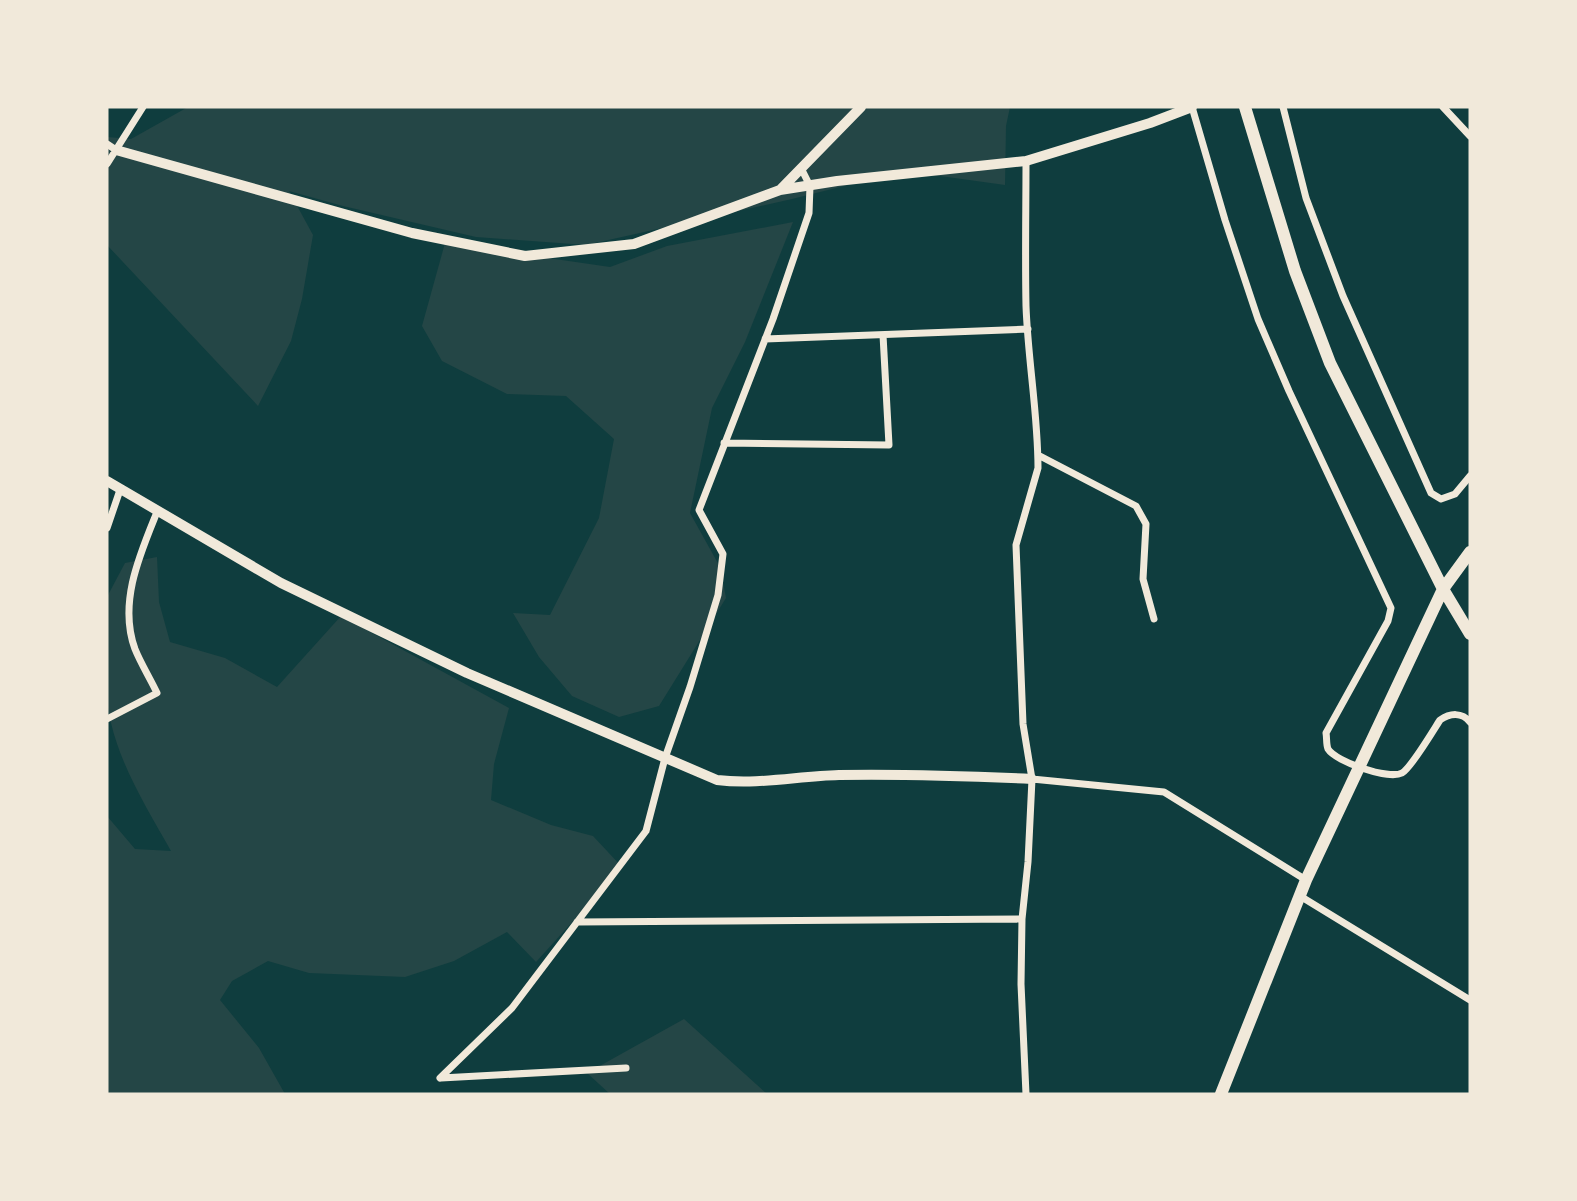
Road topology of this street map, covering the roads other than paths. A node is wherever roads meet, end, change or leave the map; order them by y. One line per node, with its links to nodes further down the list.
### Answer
1 (143, 107): 8 (street)
2 (861, 107): 11 (street)
3 (1192, 107): 9 (street); 31 (street)
4 (1245, 107): 25 (main road)
5 (1283, 107): 19 (street)
6 (1443, 107): 7 (street)
7 (1470, 136)
8 (111, 147): 10 (street); 13 (street)
9 (1026, 161): 12 (street); 14 (street)
10 (107, 163)
11 (801, 168): 12 (street); 13 (street)
12 (810, 186): 13 (street); 16 (street)
13 (780, 190)
14 (1028, 329): 15 (street); 18 (street)
15 (883, 335): 16 (street); 17 (street)
16 (765, 339): 17 (street)
17 (724, 443): 30 (street)
18 (1038, 455): 26 (street); 32 (street)
19 (1470, 476)
20 (107, 481): 21 (street)
21 (120, 490): 22 (street); 23 (street)
22 (156, 512): 28 (street); 30 (street)
23 (107, 528)
24 (1470, 552): 25 (main road)
25 (1443, 589): 27 (main road); 31 (main road)
26 (1154, 619)
27 (1470, 634)
28 (107, 719)
29 (1470, 722): 31 (street)
30 (665, 758): 32 (street); 36 (street)
31 (1358, 767): 33 (main road)
32 (1032, 779): 33 (street); 35 (street)
33 (1306, 880): 34 (main road)
34 (1300, 895): 37 (street); 40 (main road)
35 (1022, 919): 36 (street); 39 (street)
36 (577, 922): 38 (street)
37 (1470, 1000)
38 (626, 1068)
39 (1026, 1094)
40 (1221, 1094)

